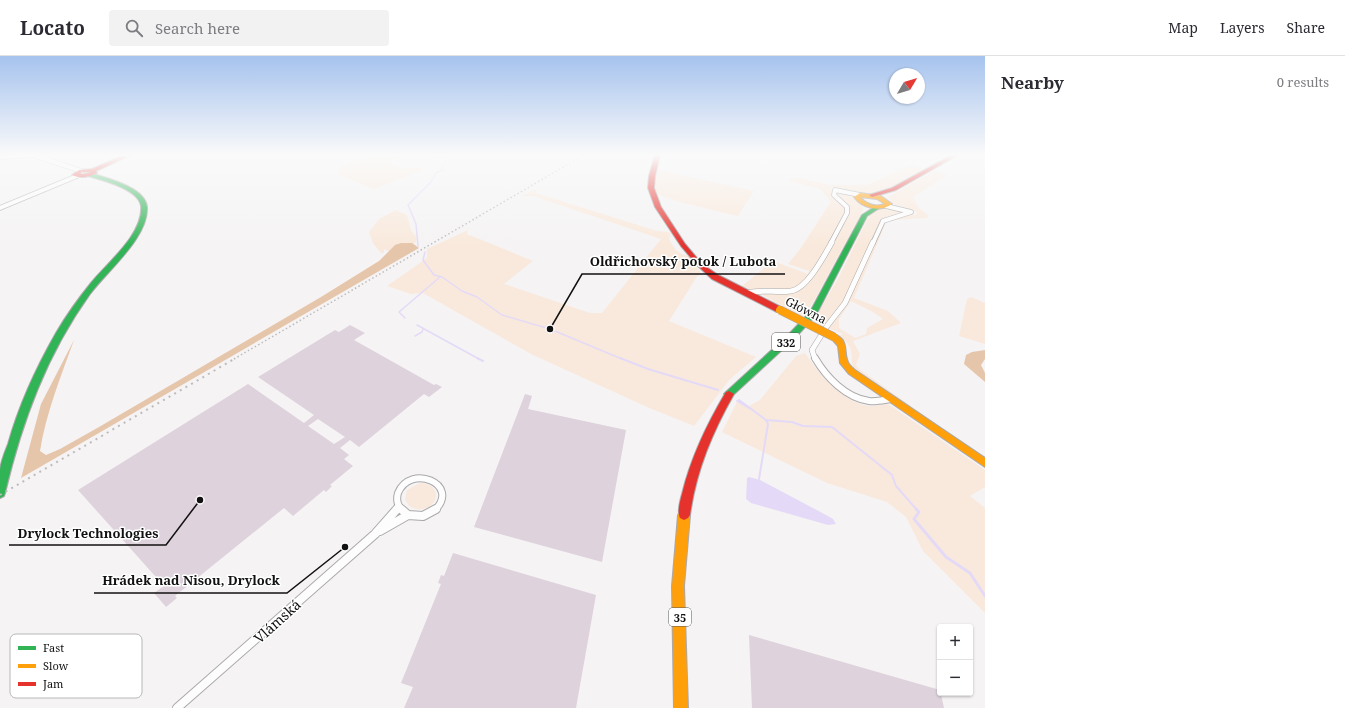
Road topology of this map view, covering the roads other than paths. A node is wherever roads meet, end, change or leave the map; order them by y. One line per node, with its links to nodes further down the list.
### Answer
1 (52, 185): 9 (street)
2 (121, 185): 15 (main road)
3 (651, 185): 11 (main road, Główna)
4 (901, 185): 5 (main road)
5 (894, 189): 6 (main road); 8 (main road)
6 (872, 195): 7 (main road); 8 (main road)
7 (860, 199): 8 (main road); 10 (main road); 11 (street)
8 (884, 204): 10 (main road); 13 (street)
9 (0, 208)
10 (865, 215): 12 (main road, 332)
11 (747, 293): 13 (main road, Główna, bridge)
12 (729, 394): 20 (main road, 35)
13 (891, 399): 14 (main road, Główna)
14 (985, 463)
15 (1, 489)
16 (398, 506): 17 (street); 17 (street); 18 (street)
17 (408, 515): 18 (street)
18 (375, 534): 19 (street, Vlámská)
19 (177, 708)
20 (681, 708)

